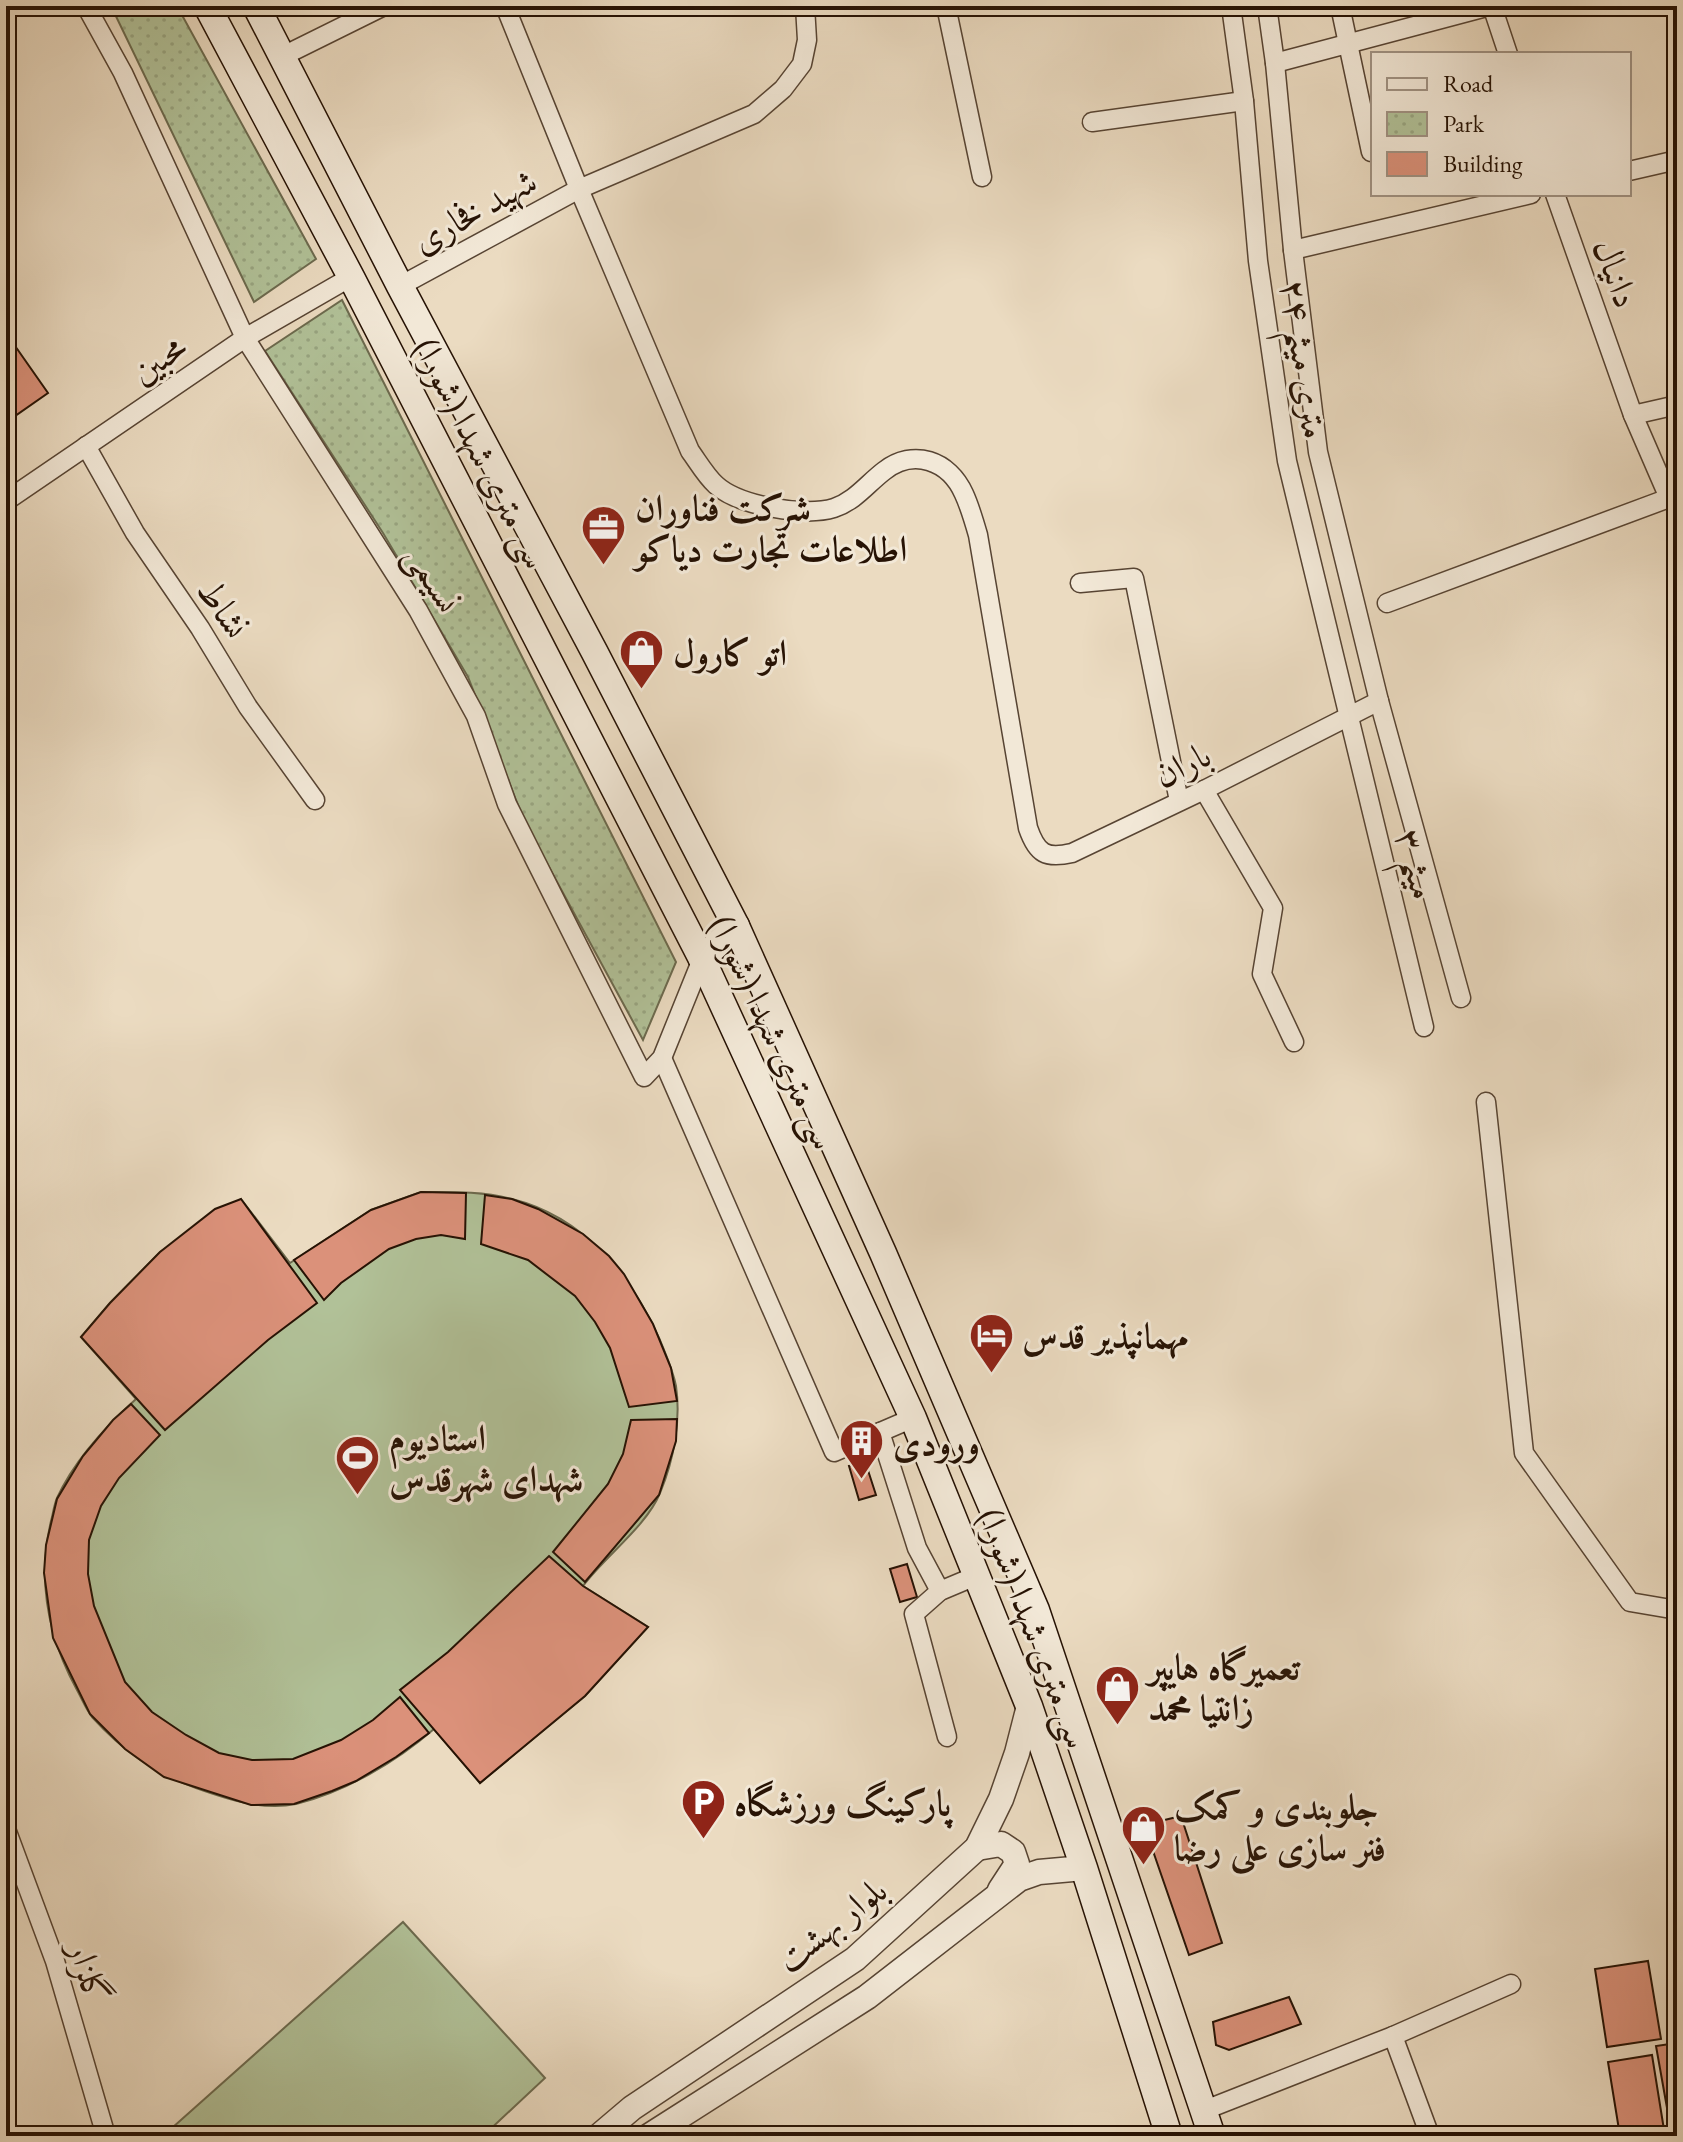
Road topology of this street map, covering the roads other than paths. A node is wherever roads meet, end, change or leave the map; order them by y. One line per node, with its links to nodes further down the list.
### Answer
1 (86, 6): 28 (street, نسیمی)
2 (207, 6): 26 (main road, سی متری شهدا (شورا))
3 (256, 6): 14 (main road, سی متری شهدا (شورا))
4 (384, 6): 14 (street)
5 (505, 6): 22 (street)
6 (805, 6): 22 (street, شهید فخاری)
7 (946, 6): 21 (street)
8 (1231, 6): 16 (street, ۲۴ متری میثم)
9 (1267, 6): 15 (street, ۲۴ متری میثم)
10 (1340, 6): 12 (street)
11 (1491, 6): 12 (street); 13 (street)
12 (1348, 44): 15 (street); 18 (street)
13 (1507, 52)
14 (283, 56): 27 (main road, سی متری شهدا (شورا))
15 (1275, 63): 25 (street, ۲۴ متری میثم)
16 (1244, 101): 17 (street); 33 (street, ۲۴ متری میثم)
17 (1092, 122)
18 (1371, 152)
19 (1677, 160): 20 (street)
20 (1631, 171)
21 (982, 177)
22 (579, 189): 27 (street, شهید فخاری); 42 (street, باران)
23 (1522, 196): 25 (street)
24 (1556, 196): 30 (street, دانیال)
25 (1293, 250): 32 (street, ۲۴ متری میثم)
26 (351, 277): 28 (street, محبین); 44 (main road, سی متری شهدا (شورا))
27 (400, 286): 43 (main road, سی متری شهدا (شورا))
28 (245, 338): 31 (street, محبین); 48 (street, نسیمی)
29 (1677, 405): 30 (street)
30 (1633, 415): 34 (street, دانیال)
31 (86, 446): 35 (street, محبین); 41 (street, نشاط)
32 (1318, 452): 33 (street); 38 (street, ۲۴ متری میثم)
33 (1287, 461): 39 (street, ۲۴ متری میثم)
34 (1673, 500): 37 (street)
35 (6, 501)
36 (1080, 583): 42 (street)
37 (1387, 603)
38 (1379, 701): 39 (street, باران); 45 (street, میثم ۳)
39 (1347, 716): 40 (street, باران); 46 (street, میثم ۳)
40 (1204, 790): 42 (street, باران); 47 (street)
41 (315, 800)
42 (1179, 801)
43 (736, 926): 44 (main road); 64 (main road, سی متری شهدا (شورا))
44 (702, 959): 48 (street); 50 (main road, سی متری شهدا (شورا))
45 (1461, 998)
46 (1424, 1027)
47 (1294, 1042)
48 (662, 1058): 51 (street)
49 (1486, 1102): 54 (street)
50 (913, 1418): 51 (street); 52 (main road, سی متری شهدا (شورا))
51 (880, 1432): 53 (street)
52 (978, 1575): 53 (street); 55 (main road, سی متری شهدا (شورا))
53 (940, 1591): 56 (street)
54 (1677, 1610)
55 (1029, 1706): 58 (street, بلوار بهشت); 59 (main road, سی متری شهدا (شورا))
56 (947, 1737)
57 (6, 1829): 67 (street, گلزار)
58 (977, 1848): 60 (street); 63 (street, بلوار بهشت)
59 (1084, 1868): 60 (street, بلوار بهشت); 65 (main road, سی متری شهدا (شورا))
60 (999, 1892): 66 (street, بلوار بهشت)
61 (1511, 1984): 62 (street)
62 (1393, 2036): 64 (street); 70 (street)
63 (641, 2102): 66 (street); 68 (street, بلوار بهشت)
64 (1205, 2110): 65 (main road); 69 (main road, سی متری شهدا (شورا))
65 (1168, 2130)
66 (652, 2133)
67 (106, 2136)
68 (599, 2136)
69 (1212, 2136)
70 (1430, 2136)

